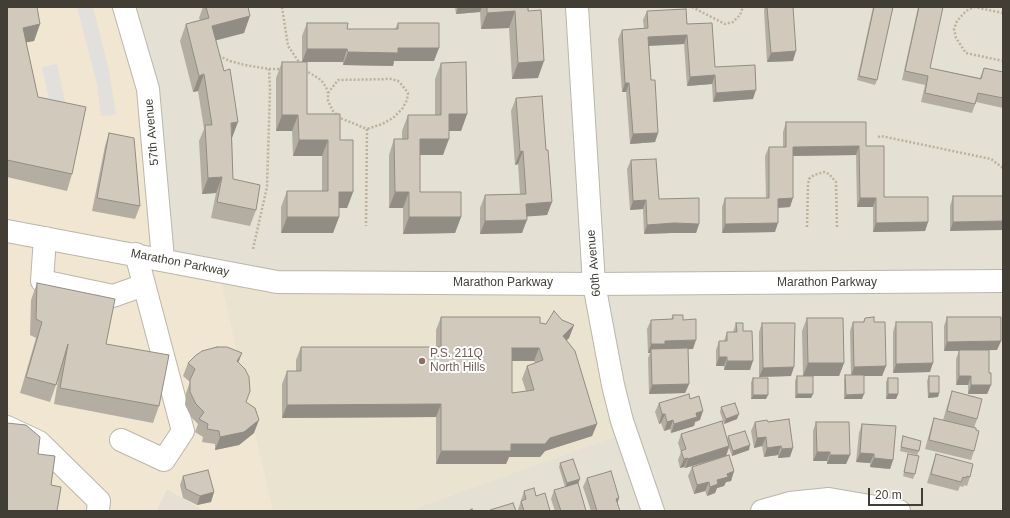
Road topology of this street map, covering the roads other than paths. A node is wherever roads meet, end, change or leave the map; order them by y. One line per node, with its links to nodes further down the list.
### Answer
1 (124, 7): 6 (street, 57th Avenue)
2 (577, 7): 8 (street, 60th Avenue)
3 (7, 231): 4 (street, Marathon Parkway)
4 (45, 238): 5 (street, Marathon Parkway); 9 (street)
5 (136, 254): 6 (street, Marathon Parkway); 9 (street)
6 (163, 259): 8 (street, Marathon Parkway)
7 (1003, 281): 8 (street, Marathon Parkway)
8 (594, 284): 13 (street, 60th Avenue)
9 (144, 285): 11 (street)
10 (7, 427): 12 (street)
11 (120, 440)
12 (98, 511)
13 (653, 511)
14 (762, 511): 15 (street)
15 (898, 511)

